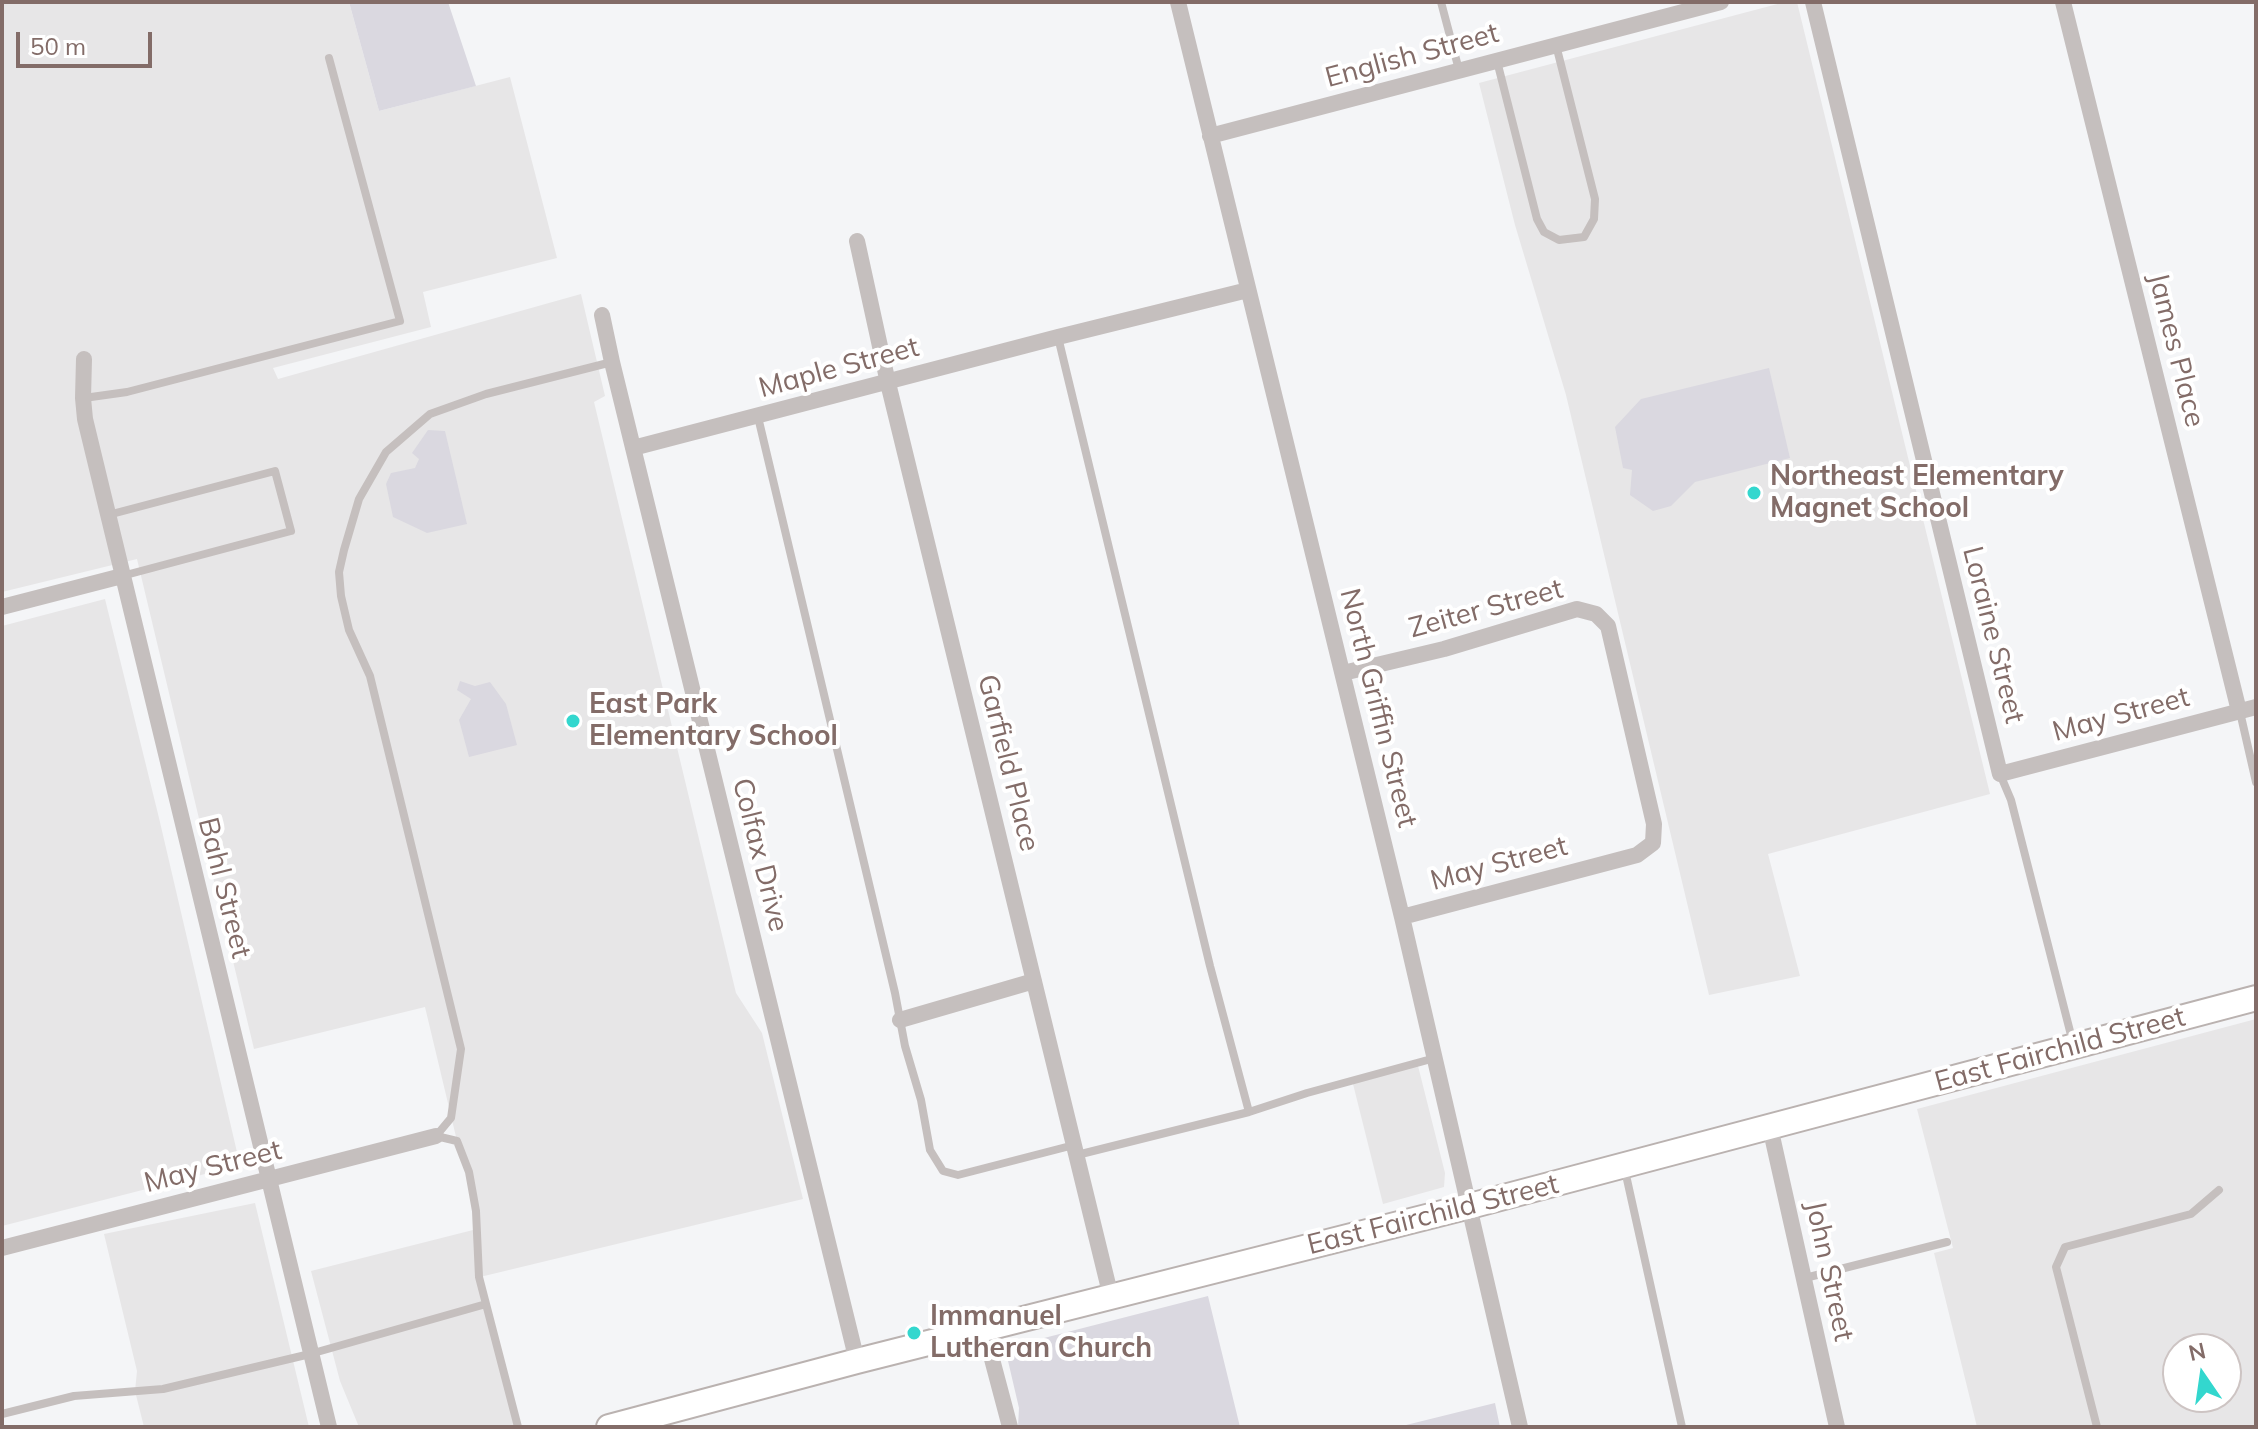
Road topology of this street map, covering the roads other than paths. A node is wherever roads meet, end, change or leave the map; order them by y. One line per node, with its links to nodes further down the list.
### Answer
1 (1178, 2): 10 (street, North Griffin Street)
2 (1441, 2): 9 (lane)
3 (1721, 2): 6 (street, English Street)
4 (1813, 2): 26 (street, Loraine Street)
5 (2063, 2): 25 (street, James Place)
6 (1556, 45): 8 (street, English Street); 8 (lane)
7 (329, 58): 18 (lane)
8 (1497, 61): 9 (street, English Street)
9 (1459, 71): 10 (street, English Street)
10 (1210, 136): 12 (street, North Griffin Street)
11 (857, 241): 17 (street, Garfield Place)
12 (1248, 290): 14 (street, Maple Street); 24 (street, North Griffin Street)
13 (602, 315): 16 (street, Colfax Drive)
14 (1058, 337): 17 (street, Maple Street); 35 (lane)
15 (84, 359): 18 (street, Bahl Street)
16 (612, 362): 20 (street, Colfax Drive); 37 (lane)
17 (888, 383): 19 (street, Maple Street); 30 (street, Garfield Place)
18 (83, 398): 21 (street, Bahl Street)
19 (758, 417): 20 (street, Maple Street); 32 (lane)
20 (633, 448): 50 (street, Colfax Drive)
21 (108, 515): 22 (street, Bahl Street); 22 (lane)
22 (122, 576): 23 (street); 40 (street, Bahl Street)
23 (2, 607)
24 (1343, 673): 28 (street, Zeiter Street); 29 (street, North Griffin Street)
25 (2248, 709): 26 (street, May Street); 27 (lane)
26 (2000, 774): 33 (lane, Loraine Street)
27 (2256, 782)
28 (1653, 843): 29 (street, May Street)
29 (1402, 917): 34 (street, North Griffin Street)
30 (1034, 981): 32 (street); 38 (street, Garfield Place)
31 (2256, 998): 33 (street, East Fairchild Street)
32 (900, 1020): 38 (lane)
33 (2074, 1045): 36 (street, East Fairchild Street)
34 (1435, 1058): 35 (lane); 42 (street, North Griffin Street)
35 (1249, 1112): 38 (lane)
36 (1770, 1127): 39 (street, East Fairchild Street); 45 (street, John Street)
37 (436, 1136): 40 (street, May Street); 47 (lane)
38 (1076, 1150): 46 (street, Garfield Place)
39 (1624, 1165): 42 (street, East Fairchild Street); 57 (lane)
40 (268, 1180): 44 (street, May Street); 49 (street, Bahl Street)
41 (2219, 1190): 59 (lane)
42 (1470, 1206): 46 (street, East Fairchild Street); 56 (street, North Griffin Street)
43 (1947, 1242): 45 (lane)
44 (2, 1248)
45 (1804, 1278): 58 (street, John Street)
46 (1111, 1297): 48 (street, East Fairchild Street)
47 (486, 1304): 49 (lane); 53 (lane)
48 (984, 1329): 50 (street, East Fairchild Street); 55 (street)
49 (310, 1354): 51 (lane); 52 (street, Bahl Street)
50 (857, 1361): 54 (street, East Fairchild Street)
51 (2, 1414)
52 (329, 1427)
53 (518, 1427)
54 (609, 1427)
55 (1010, 1427)
56 (1520, 1427)
57 (1682, 1427)
58 (1837, 1427)
59 (2097, 1427)

